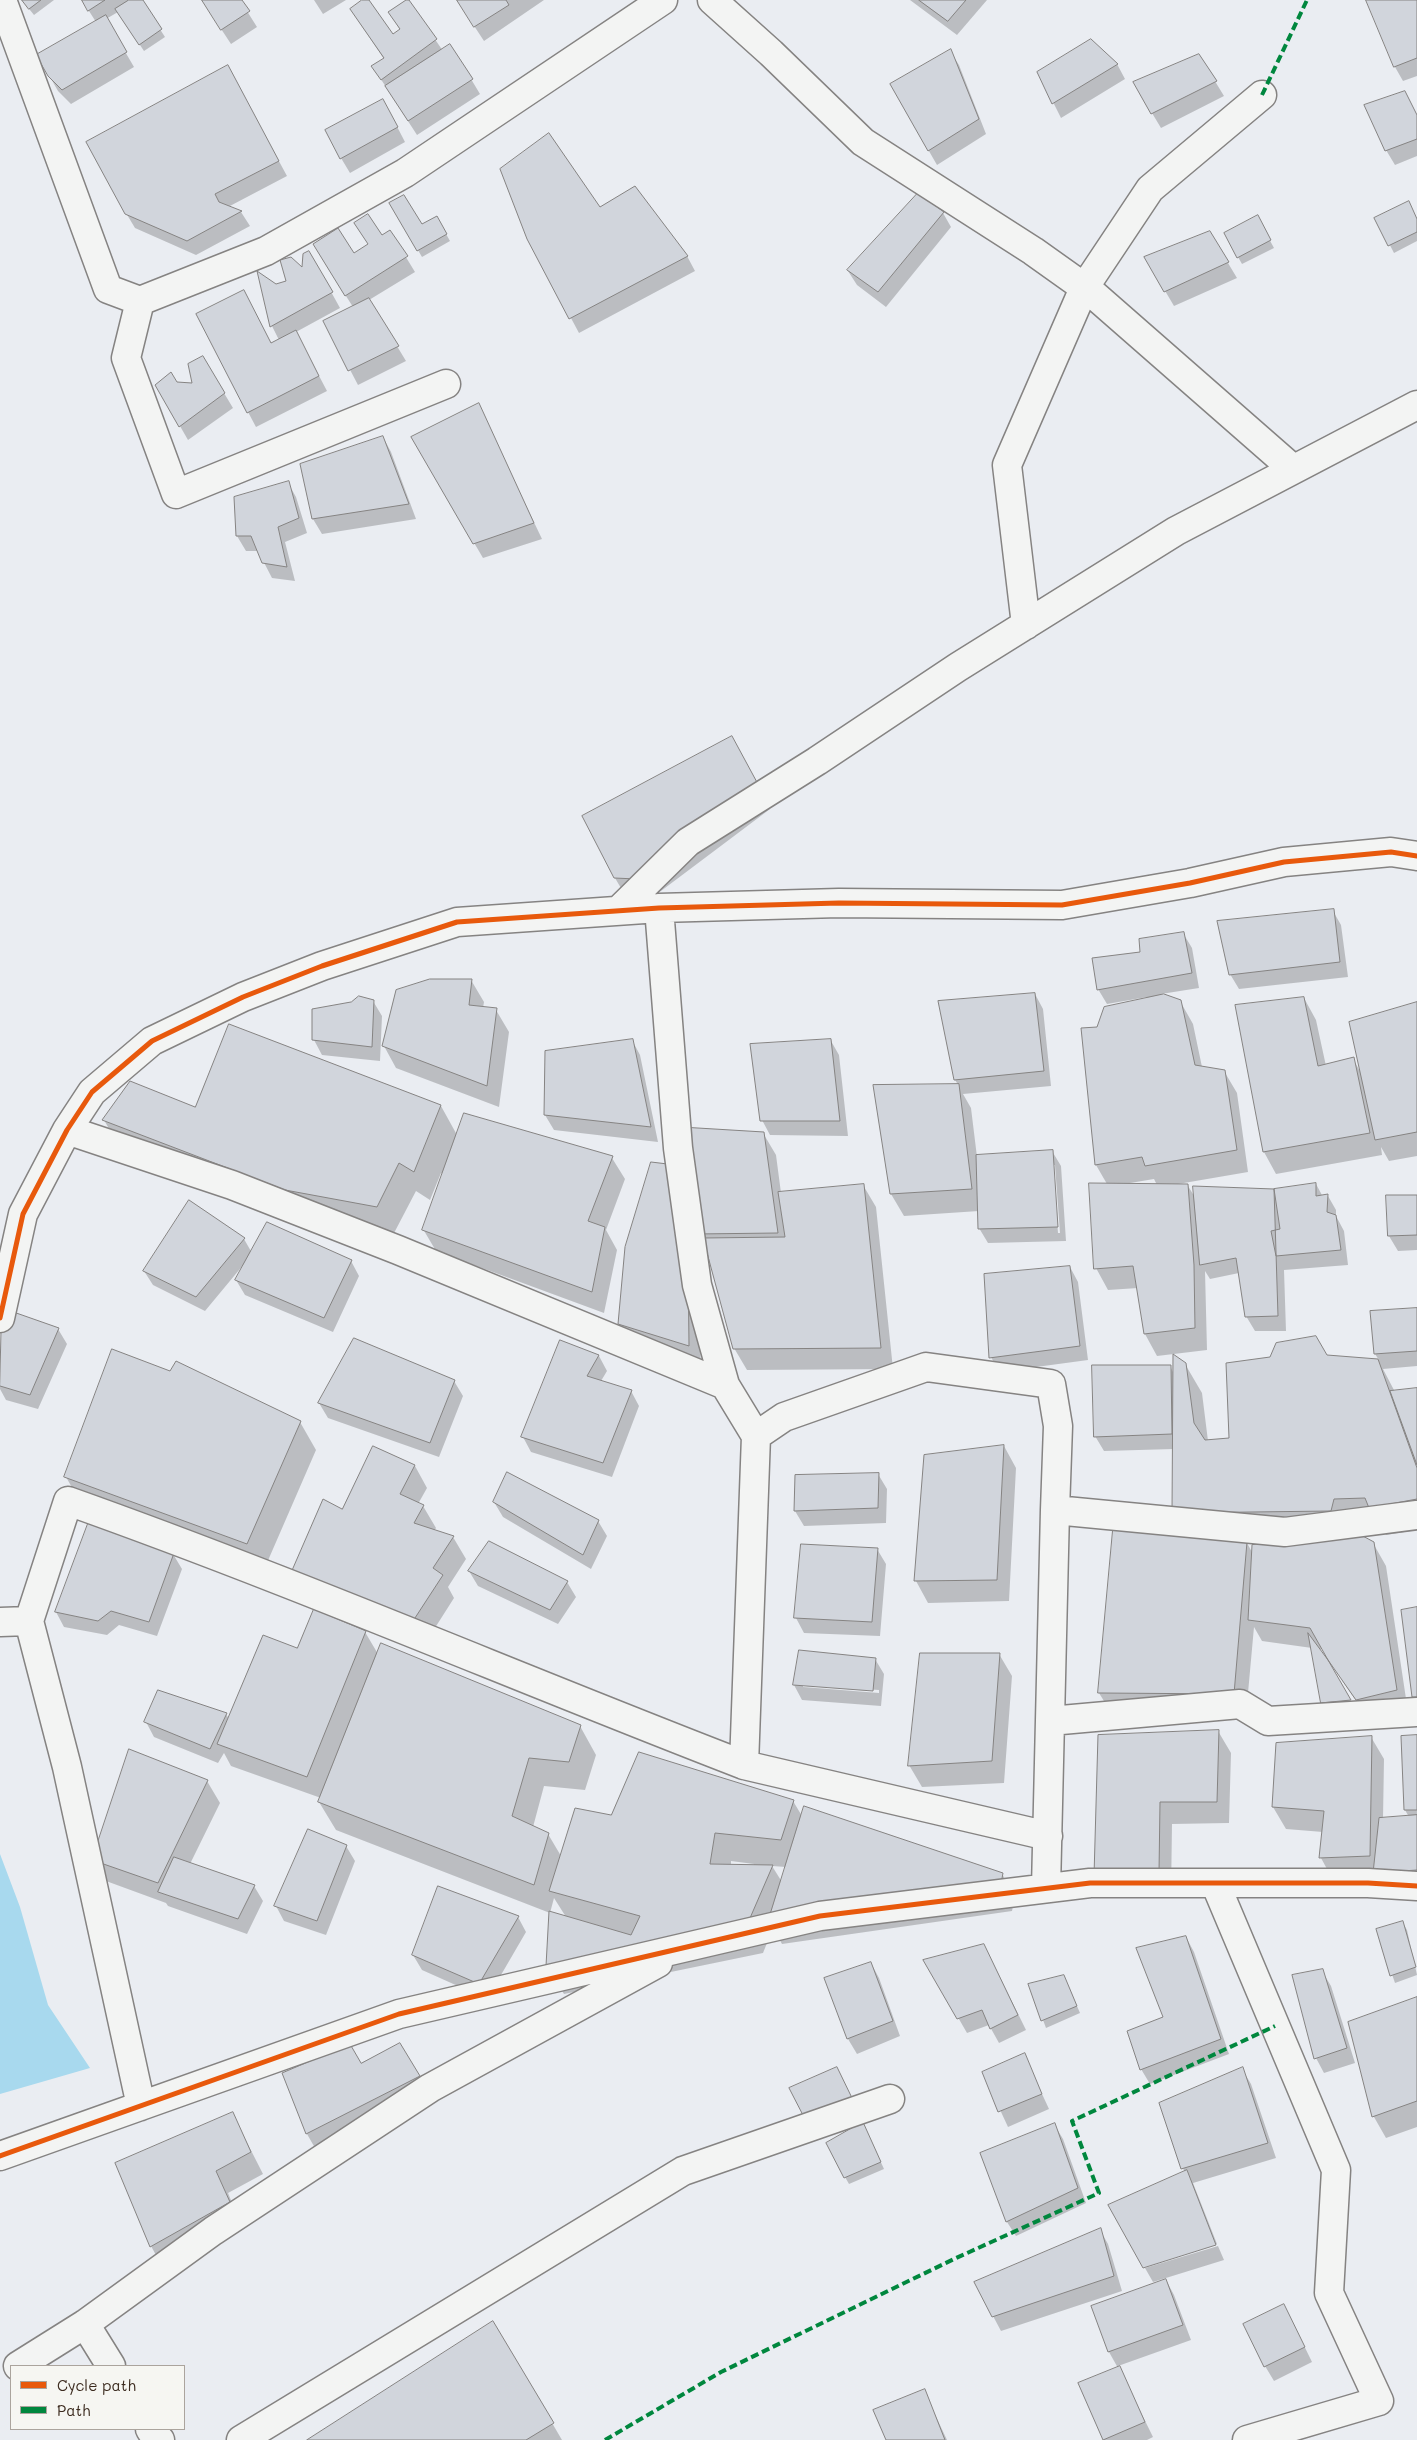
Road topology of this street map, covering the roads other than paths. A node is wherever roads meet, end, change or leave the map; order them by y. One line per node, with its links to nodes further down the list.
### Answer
1 (2, 0): 6 (street)
2 (664, 0): 6 (street)
3 (712, 0): 5 (street)
4 (1262, 95): 5 (street)
5 (1084, 288): 9 (street); 10 (street)
6 (140, 301): 7 (street)
7 (446, 384)
8 (1417, 405): 9 (street)
9 (1293, 469): 10 (street)
10 (1026, 625): 13 (street)
11 (1417, 856): 12 (street)
12 (659, 908): 13 (street); 16 (street)
13 (620, 909): 14 (street)
14 (66, 1130): 15 (street); 16 (street)
15 (0, 1318)
16 (725, 1385): 17 (street)
17 (756, 1436): 18 (street); 24 (street)
18 (1055, 1510): 19 (street); 23 (street)
19 (1417, 1515)
20 (29, 1621): 21 (street); 24 (street); 31 (street)
21 (0, 1622)
22 (1417, 1712): 23 (street)
23 (1050, 1720): 25 (street)
24 (744, 1765): 25 (street)
25 (1048, 1836): 28 (street)
26 (1215, 1883): 27 (street); 28 (street); 39 (street)
27 (1417, 1886)
28 (1046, 1888): 29 (street)
29 (688, 1947): 31 (street); 33 (street)
30 (890, 2099): 38 (street)
31 (141, 2106): 32 (street)
32 (0, 2156)
33 (86, 2324): 34 (street); 35 (street)
34 (20, 2365)
35 (110, 2365)
36 (151, 2430): 37 (street)
37 (160, 2440)
38 (241, 2440)
39 (1248, 2440)

